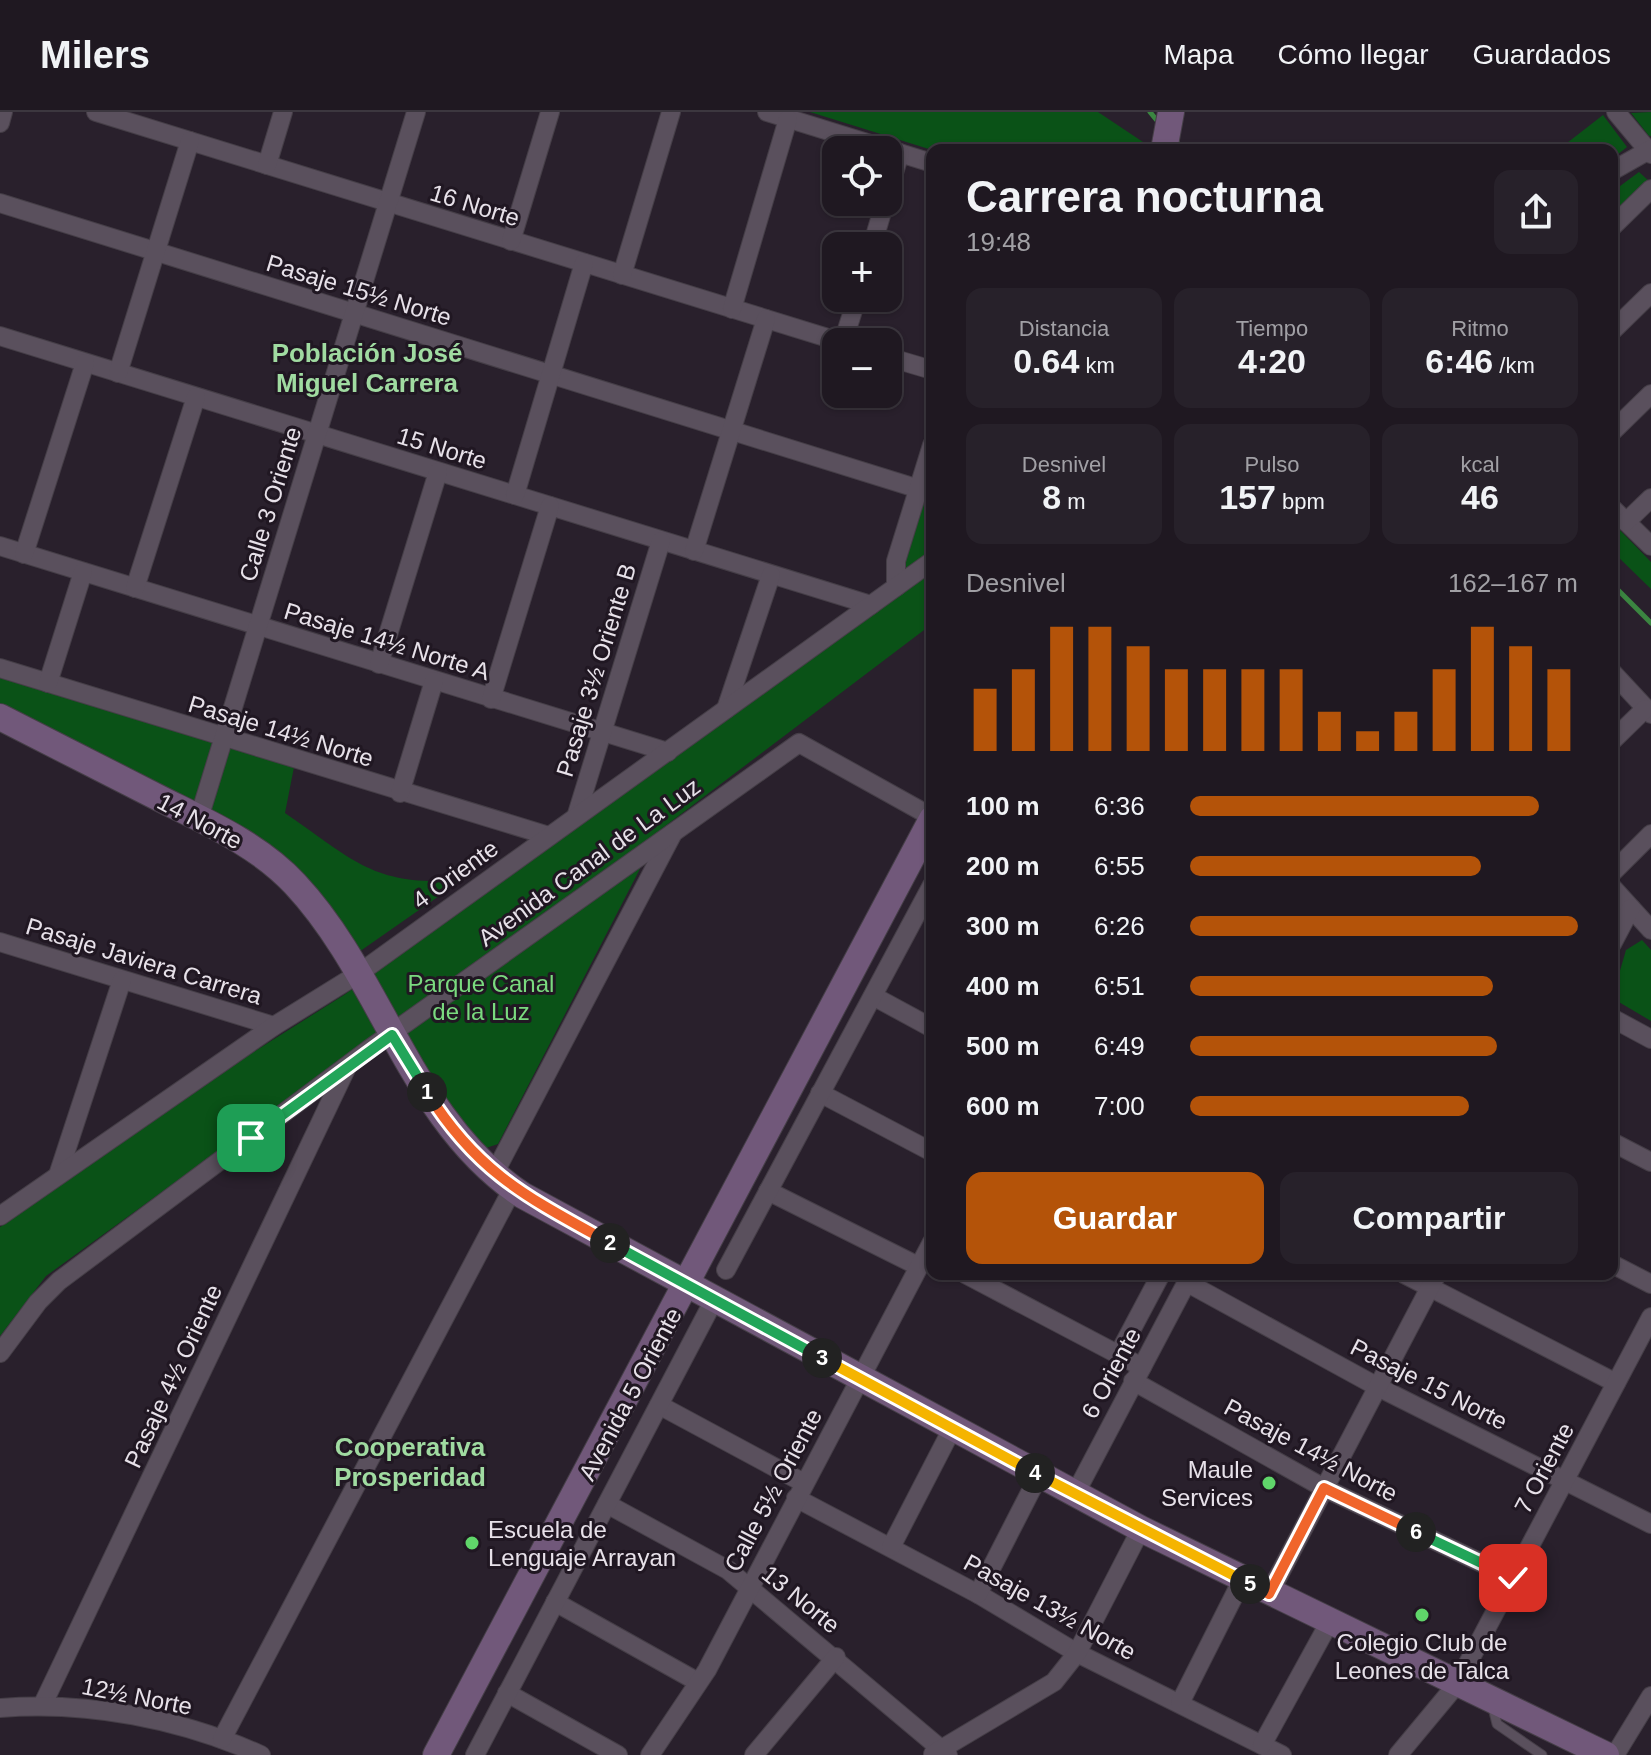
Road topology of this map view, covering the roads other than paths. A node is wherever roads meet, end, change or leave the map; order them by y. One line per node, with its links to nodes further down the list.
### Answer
1 (3, 112): 12 (street)
2 (96, 112): 13 (street, 16 Norte)
3 (163, 112): 13 (street)
4 (283, 112): 20 (street)
5 (416, 112): 24 (street, Calle 3 Oriente)
6 (550, 112): 26 (street)
7 (671, 112): 29 (street)
8 (767, 112): 11 (street)
9 (1616, 112): 17 (street)
10 (1171, 113): 16 (street)
11 (788, 119): 14 (street); 31 (street)
12 (0, 123)
13 (157, 131): 15 (street, 16 Norte)
14 (844, 136)
15 (190, 141): 20 (street, 16 Norte); 27 (street)
16 (1165, 144)
17 (1650, 151): 21 (street)
18 (902, 154): 19 (street)
19 (926, 161)
20 (267, 165): 24 (street, 16 Norte)
21 (1618, 168)
22 (1651, 189): 25 (street)
23 (0, 203): 27 (street, Pasaje 15½ Norte)
24 (388, 203): 26 (street, 16 Norte); 32 (street, Calle 3 Oriente)
25 (1618, 221)
26 (511, 241): 28 (street, 16 Norte)
27 (155, 252): 32 (street, Pasaje 15½ Norte); 40 (street)
28 (584, 263): 29 (street, 16 Norte); 41 (street)
29 (622, 275): 31 (street, 16 Norte)
30 (1651, 293): 34 (street)
31 (732, 309): 33 (street, 16 Norte)
32 (354, 313): 41 (street, Pasaje 15½ Norte); 46 (street, Calle 3 Oriente)
33 (766, 319): 36 (street, 16 Norte); 45 (street)
34 (1618, 325)
35 (0, 336): 38 (street, 15 Norte)
36 (822, 336)
37 (902, 361): 39 (street)
38 (85, 363): 40 (street, 15 Norte); 58 (street)
39 (926, 368)
40 (118, 373): 43 (street, 15 Norte)
41 (550, 374): 45 (street, Pasaje 15½ Norte); 49 (street)
42 (1651, 394): 44 (street)
43 (196, 397): 46 (street, 15 Norte); 63 (street)
44 (1618, 426)
45 (732, 431): 48 (street, Pasaje 15½ Norte); 57 (street)
46 (317, 434): 47 (street, 15 Norte); 65 (street, Calle 3 Oriente)
47 (438, 472): 49 (street, 15 Norte); 66 (street)
48 (925, 491): 62 (street)
49 (515, 495): 51 (street, 15 Norte)
50 (1651, 498): 53 (street)
51 (550, 506): 54 (street, 15 Norte); 71 (street)
52 (1618, 514): 53 (street)
53 (1626, 522): 56 (street)
54 (661, 541): 57 (street, 15 Norte); 75 (street, Pasaje 3½ Oriente B)
55 (0, 546): 58 (street, Pasaje 14½ Norte A)
56 (1651, 546)
57 (694, 551): 61 (street, 15 Norte)
58 (24, 554): 60 (street, Pasaje 14½ Norte A)
59 (926, 565): 62 (street, 4 Oriente)
60 (83, 572): 63 (street, Pasaje 14½ Norte A); 70 (street)
61 (771, 575): 64 (street, 15 Norte); 72 (street)
62 (896, 587): 64 (street, 4 Oriente)
63 (135, 588): 65 (street, Pasaje 14½ Norte A)
64 (871, 605): 72 (street, 4 Oriente)
65 (258, 626): 66 (street, Pasaje 14½ Norte A); 77 (street, Calle 3 Oriente)
66 (379, 664): 69 (street, Pasaje 14½ Norte A)
67 (0, 668): 70 (street, Pasaje 14½ Norte)
68 (1618, 679): 73 (street)
69 (434, 681): 71 (street, Pasaje 14½ Norte A); 79 (street)
70 (48, 683): 77 (street, Pasaje 14½ Norte)
71 (491, 699): 75 (street, Pasaje 14½ Norte A)
72 (726, 709): 78 (street, 4 Oriente)
73 (1648, 712): 76 (street)
74 (0, 717): 82 (street, 14 Norte)
75 (602, 733): 78 (street, Pasaje 14½ Norte A); 80 (street, Pasaje 3½ Oriente B)
76 (1618, 736)
77 (223, 738): 79 (street, Pasaje 14½ Norte); 82 (street, Calle 3 Oriente)
78 (668, 752): 80 (street, 4 Oriente)
79 (400, 793): 86 (street, Pasaje 14½ Norte)
80 (577, 814): 86 (street, 4 Oriente)
81 (926, 815): 84 (street, Avenida Canal de La Luz)
82 (199, 818): 94 (street, 14 Norte)
83 (926, 829): 121 (street, Avenida 5 Oriente)
84 (674, 831): 100 (street, Avenida Canal de La Luz); 108 (street)
85 (1651, 834): 87 (street)
86 (549, 836): 94 (street, 4 Oriente)
87 (1618, 867)
88 (1618, 894): 90 (street)
89 (926, 902): 96 (street)
90 (1631, 908): 91 (street); 92 (street)
91 (1651, 930)
92 (1618, 933)
93 (0, 942): 95 (street, Pasaje Javiera Carrera)
94 (358, 974): 99 (street, 4 Oriente); 100 (street, 14 Norte)
95 (122, 980): 99 (street, Pasaje Javiera Carrera); 107 (street)
96 (873, 996): 98 (street); 103 (street)
97 (1618, 1021): 101 (street)
98 (926, 1025)
99 (274, 1026): 107 (street, 4 Oriente)
100 (392, 1035): 102 (street, Avenida Canal de La Luz); 108 (street, 14 Norte)
101 (1651, 1039)
102 (347, 1067): 124 (street, Avenida Canal de La Luz); 156 (street, Pasaje 4½ Oriente)
103 (820, 1093): 105 (street); 109 (street)
104 (1618, 1145): 106 (street)
105 (926, 1149)
106 (1651, 1162)
107 (59, 1172): 110 (street, 4 Oriente)
108 (503, 1181): 121 (street, 14 Norte); 158 (street)
109 (768, 1191): 111 (street); 114 (street)
110 (0, 1216)
111 (926, 1254)
112 (926, 1256): 127 (street, Calle 5½ Oriente)
113 (1618, 1267): 120 (street)
114 (726, 1270)
115 (976, 1280): 125 (street, Pasaje 14½ Norte)
116 (1158, 1280): 125 (street, 6 Oriente)
117 (1188, 1280): 126 (street, 6 Oriente)
118 (1192, 1280): 129 (street, Pasaje 15 Norte)
119 (1434, 1281): 128 (street); 129 (street)
120 (1651, 1284)
121 (687, 1286): 122 (street, 14 Norte); 162 (street, Avenida 5 Oriente)
122 (714, 1300): 127 (street, 14 Norte); 130 (street)
123 (1651, 1317): 128 (street, 7 Oriente)
124 (0, 1353)
125 (1118, 1355): 126 (street, Pasaje 14½ Norte)
126 (1137, 1374): 134 (street, Pasaje 14½ Norte); 136 (street, 6 Oriente)
127 (860, 1378): 131 (street, 14 Norte); 135 (street, Calle 5½ Oriente)
128 (1616, 1383): 133 (street, 7 Oriente)
129 (1378, 1387): 133 (street, Pasaje 15 Norte); 134 (street)
130 (659, 1405): 135 (street, Pasaje 13½ Norte); 137 (street)
131 (953, 1427): 132 (street, 14 Norte); 140 (street)
132 (1039, 1475): 136 (street, 14 Norte); 144 (street)
133 (1565, 1479): 138 (street, Pasaje 15 Norte); 141 (street, 7 Oriente)
134 (1324, 1488): 141 (street, Pasaje 14½ Norte); 145 (street)
135 (800, 1490): 140 (street, Pasaje 13½ Norte); 143 (street, Calle 5½ Oriente)
136 (1075, 1494): 139 (street, 14 Norte)
137 (607, 1504): 143 (street, 13 Norte); 146 (street)
138 (1651, 1524)
139 (1141, 1529): 142 (street, 14 Norte); 148 (street)
140 (891, 1547): 144 (street, Pasaje 13½ Norte)
141 (1513, 1578): 151 (street, 7 Oriente)
142 (1242, 1580): 145 (street, 14 Norte); 155 (street)
143 (749, 1588): 149 (street, 13 Norte); 150 (street, Calle 5½ Oriente)
144 (978, 1594): 148 (street, Pasaje 13½ Norte)
145 (1269, 1594): 147 (street, 14 Norte)
146 (555, 1602): 150 (street); 152 (street)
147 (1329, 1623): 151 (street, 14 Norte); 159 (street)
148 (1077, 1653): 155 (street, Pasaje 13½ Norte); 160 (street)
149 (836, 1657): 160 (street, 13 Norte); 166 (street)
150 (698, 1682): 165 (street, Calle 5½ Oriente)
151 (1457, 1684): 154 (street, 14 Norte); 168 (street, 7 Oriente)
152 (507, 1693): 163 (street); 164 (street)
153 (1651, 1696): 171 (street)
154 (1492, 1700): 169 (lane); 170 (street, 14 Norte)
155 (1180, 1703): 159 (street, Pasaje 13½ Norte)
156 (42, 1706): 157 (street, 12½ Norte); 158 (street, 12½ Norte)
157 (0, 1708)
158 (222, 1739): 161 (street, 12½ Norte)
159 (1262, 1745): 167 (street, Pasaje 13½ Norte)
160 (940, 1753)
161 (261, 1755)
162 (436, 1755)
163 (475, 1755)
164 (618, 1755)
165 (650, 1755)
166 (754, 1755)
167 (1282, 1755)
168 (1398, 1755)
169 (1542, 1755)
170 (1606, 1755)
171 (1615, 1755)

